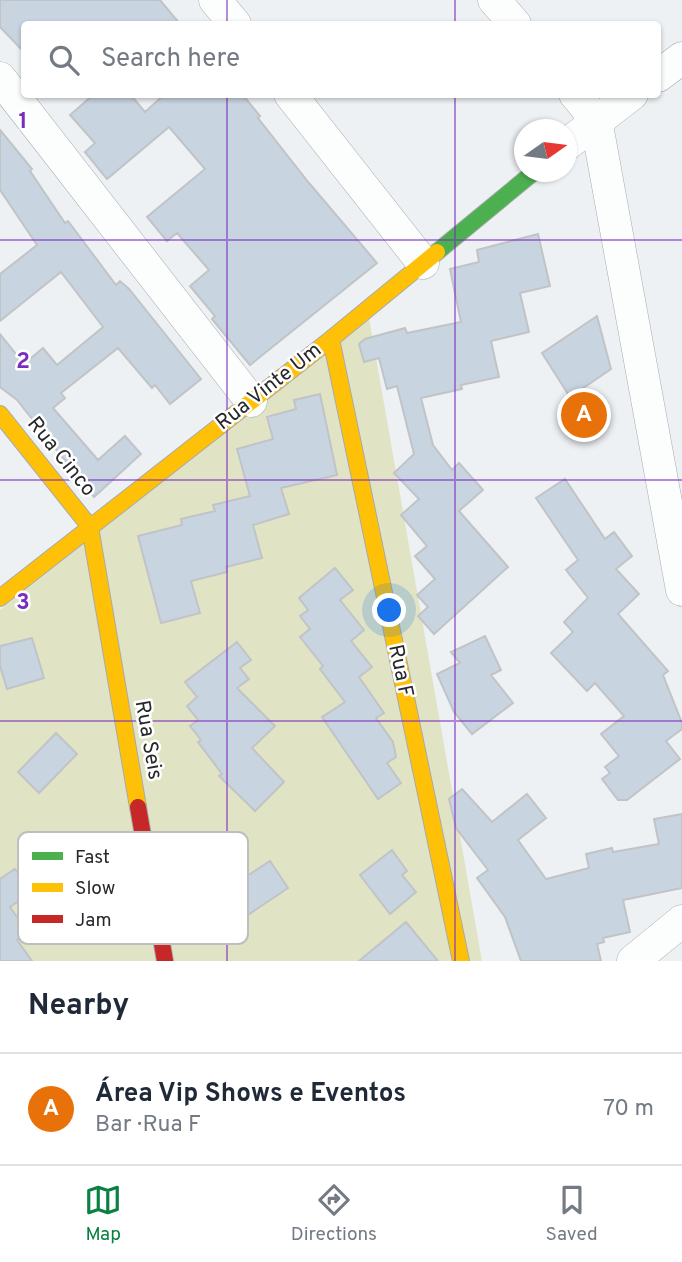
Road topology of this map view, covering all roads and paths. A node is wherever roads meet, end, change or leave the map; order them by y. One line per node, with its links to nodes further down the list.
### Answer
1 (215, 0): 3 (street)
2 (494, 0): 4 (street)
3 (232, 21)
4 (512, 21)
5 (682, 58): 6 (street)
6 (661, 73)
7 (0, 78): 16 (street)
8 (293, 98): 14 (street)
9 (578, 98): 11 (street)
10 (626, 98): 11 (street)
11 (596, 120): 12 (street); 19 (street)
12 (577, 136)
13 (522, 182): 14 (street, Rua Vinte Um)
14 (423, 263): 15 (street, Rua Vinte Um)
15 (331, 339): 16 (street, Rua Vinte Um); 23 (street, Rua F)
16 (251, 401): 18 (street, Rua Vinte Um)
17 (0, 415): 18 (street, Rua Cinco)
18 (89, 527): 20 (street, Rua Vinte Um); 21 (street, Rua Seis)
19 (682, 590)
20 (0, 598)
21 (142, 832)
22 (682, 920): 24 (street)
23 (461, 961)
24 (633, 961)

